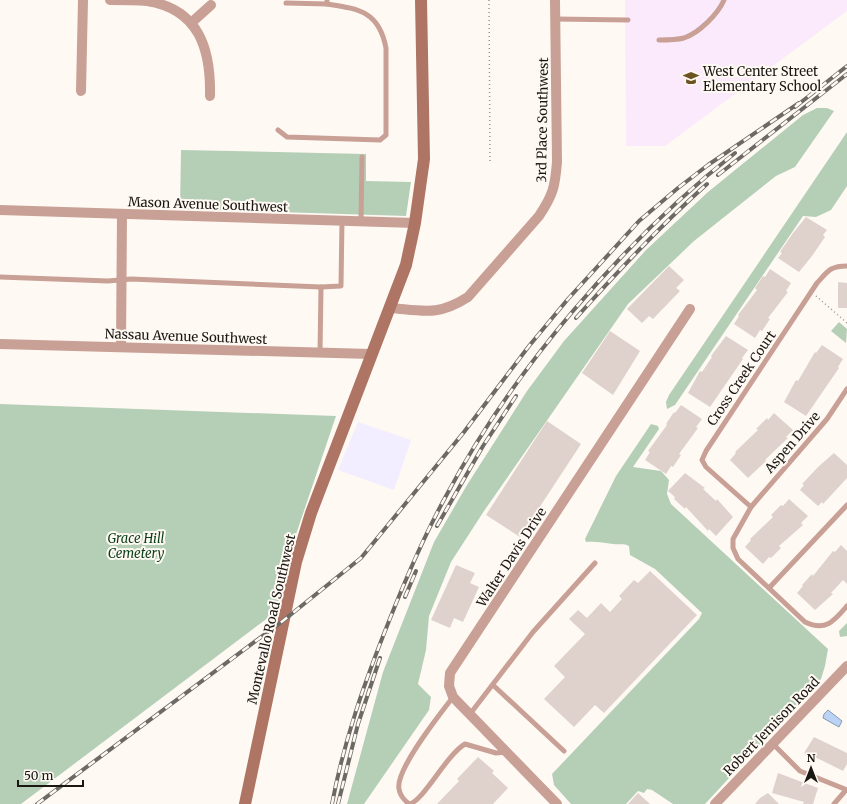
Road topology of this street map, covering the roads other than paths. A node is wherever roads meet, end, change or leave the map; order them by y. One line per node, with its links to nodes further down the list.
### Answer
1 (83, 0): 13 (street)
2 (110, 0): 11 (street)
3 (421, 0): 21 (main road, Montevallo Road Southwest)
4 (555, 0): 9 (street, 3rd Place Southwest)
5 (724, 0): 12 (lane)
6 (327, 2): 7 (lane); 15 (lane)
7 (286, 3)
8 (212, 5): 11 (street)
9 (555, 19): 10 (lane); 26 (street, 3rd Place Southwest)
10 (628, 20)
11 (191, 23): 14 (street)
12 (659, 40)
13 (81, 91)
14 (210, 96)
15 (278, 130)
16 (362, 157): 20 (lane)
17 (0, 210): 18 (street, Mason Avenue Southwest)
18 (122, 214): 19 (street, Mason Avenue Southwest); 24 (street)
19 (342, 220): 20 (street, Mason Avenue Southwest); 25 (lane)
20 (361, 221): 21 (street, Mason Avenue Southwest)
21 (415, 223): 26 (main road, Montevallo Road Southwest)
22 (847, 266): 34 (lane, Cross Creek Court)
23 (0, 277): 24 (lane)
24 (121, 279): 25 (lane); 29 (street)
25 (321, 287): 30 (lane)
26 (391, 308): 31 (main road, Montevallo Road Southwest)
27 (690, 309): 40 (street, Walter Davis Drive)
28 (0, 344): 29 (street, Nassau Avenue Southwest)
29 (121, 346): 30 (street, Nassau Avenue Southwest)
30 (320, 353): 31 (street, Nassau Avenue Southwest)
31 (371, 354): 46 (main road, Montevallo Road Southwest)
32 (847, 389): 34 (lane, Aspen Drive)
33 (847, 506): 36 (lane)
34 (751, 507): 36 (lane, Aspen Drive)
35 (595, 563): 39 (lane)
36 (769, 588): 37 (lane, Aspen Drive)
37 (847, 606)
38 (847, 666): 42 (street, Robert Jemison Road)
39 (493, 684): 41 (lane); 43 (lane)
40 (453, 698): 41 (street); 44 (lane)
41 (470, 714): 44 (street)
42 (772, 743): 45 (lane); 48 (street, Robert Jemison Road)
43 (564, 751)
44 (506, 752): 47 (street)
45 (846, 790): 49 (lane)
46 (244, 804)
47 (557, 804)
48 (715, 804)
49 (834, 804)

